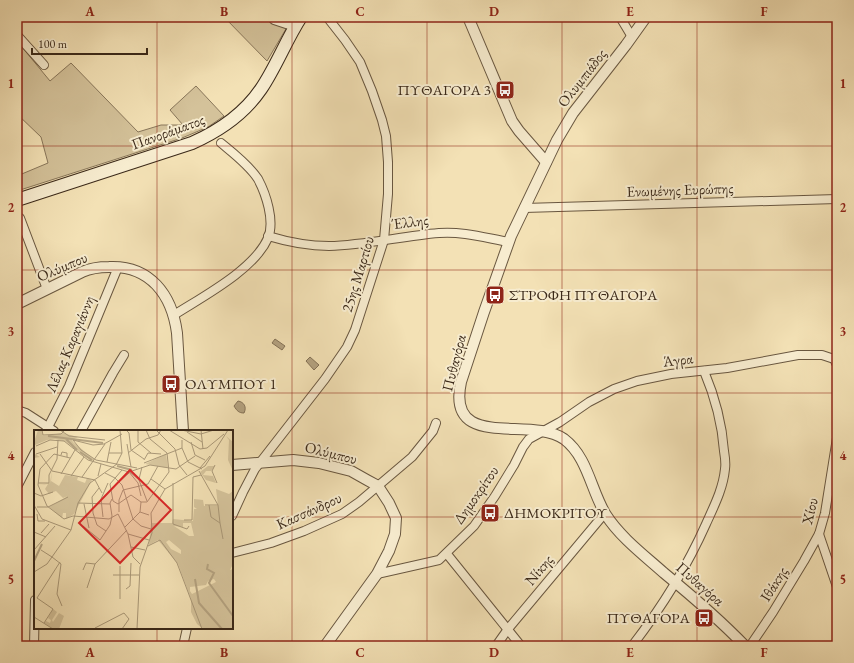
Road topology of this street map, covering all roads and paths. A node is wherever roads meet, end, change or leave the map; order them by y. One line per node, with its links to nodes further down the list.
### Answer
1 (272, 17): 6 (street)
2 (327, 17): 17 (street, 25ης Μαρτίου)
3 (468, 17): 11 (street)
4 (620, 17): 8 (street)
5 (646, 17): 8 (street, Ολυμπιάδος)
6 (298, 22): 13 (main road, Πανοράματος)
7 (17, 35): 9 (street)
8 (632, 37): 11 (street, Ολυμπιάδος)
9 (44, 65)
10 (221, 142): 16 (street)
11 (546, 162): 14 (street, Πυθαγόρα)
12 (837, 199): 14 (street, Ενωμένης Ευρώπης)
13 (17, 200)
14 (524, 208): 18 (street, Πυθαγόρα)
15 (20, 218): 20 (street)
16 (268, 236): 17 (street, Έλλης); 22 (street)
17 (384, 240): 18 (street, Έλλης); 35 (street, 25ης Μαρτίου)
18 (509, 242): 31 (street, Πυθαγόρα)
19 (118, 267): 20 (street, Ολύμπου); 22 (street, Ολύμπου); 28 (street, Λέλας Καραγιάννη)
20 (47, 289): 21 (street, Ολύμπου)
21 (17, 304)
22 (174, 315): 30 (street, Ολύμπου)
23 (124, 355): 29 (street)
24 (837, 365): 25 (street, Άγρα)
25 (704, 371): 31 (street, Άγρα); 45 (street)
26 (17, 410): 28 (street)
27 (436, 423): 37 (street, Κασσάνδρου)
28 (50, 430)
29 (82, 430)
30 (183, 430)
31 (541, 432): 39 (street, Πυθαγόρα); 43 (street, Δημοκρίτου)
32 (837, 438): 33 (street, Χίου)
33 (837, 442): 41 (street, Χίου)
34 (34, 454): 38 (street)
35 (261, 462): 36 (street, Ολύμπου); 37 (street, Ολύμπου); 40 (street, 25ης Μαρτίου)
36 (233, 465)
37 (378, 486): 42 (street, Κασσάνδρου); 44 (street, Ολύμπου)
38 (17, 487)
39 (605, 513): 45 (street, Πυθαγόρα); 49 (street, Νίκης)
40 (233, 514)
41 (819, 534): 46 (street, Χίου); 58 (street, Ιθάκης)
42 (233, 553)
43 (447, 554): 44 (street, Δημοκρίτου); 49 (street)
44 (377, 574): 53 (street, Ολύμπου)
45 (676, 583): 56 (street); 57 (street, Πυθαγόρα)
46 (837, 587)
47 (34, 629): 50 (street)
48 (187, 629): 52 (street)
49 (508, 629): 54 (street, Νίκης); 55 (street)
50 (34, 646): 51 (street)
51 (40, 646)
52 (183, 646)
53 (325, 646)
54 (496, 646)
55 (521, 646)
56 (632, 646)
57 (745, 646)
58 (750, 646)

